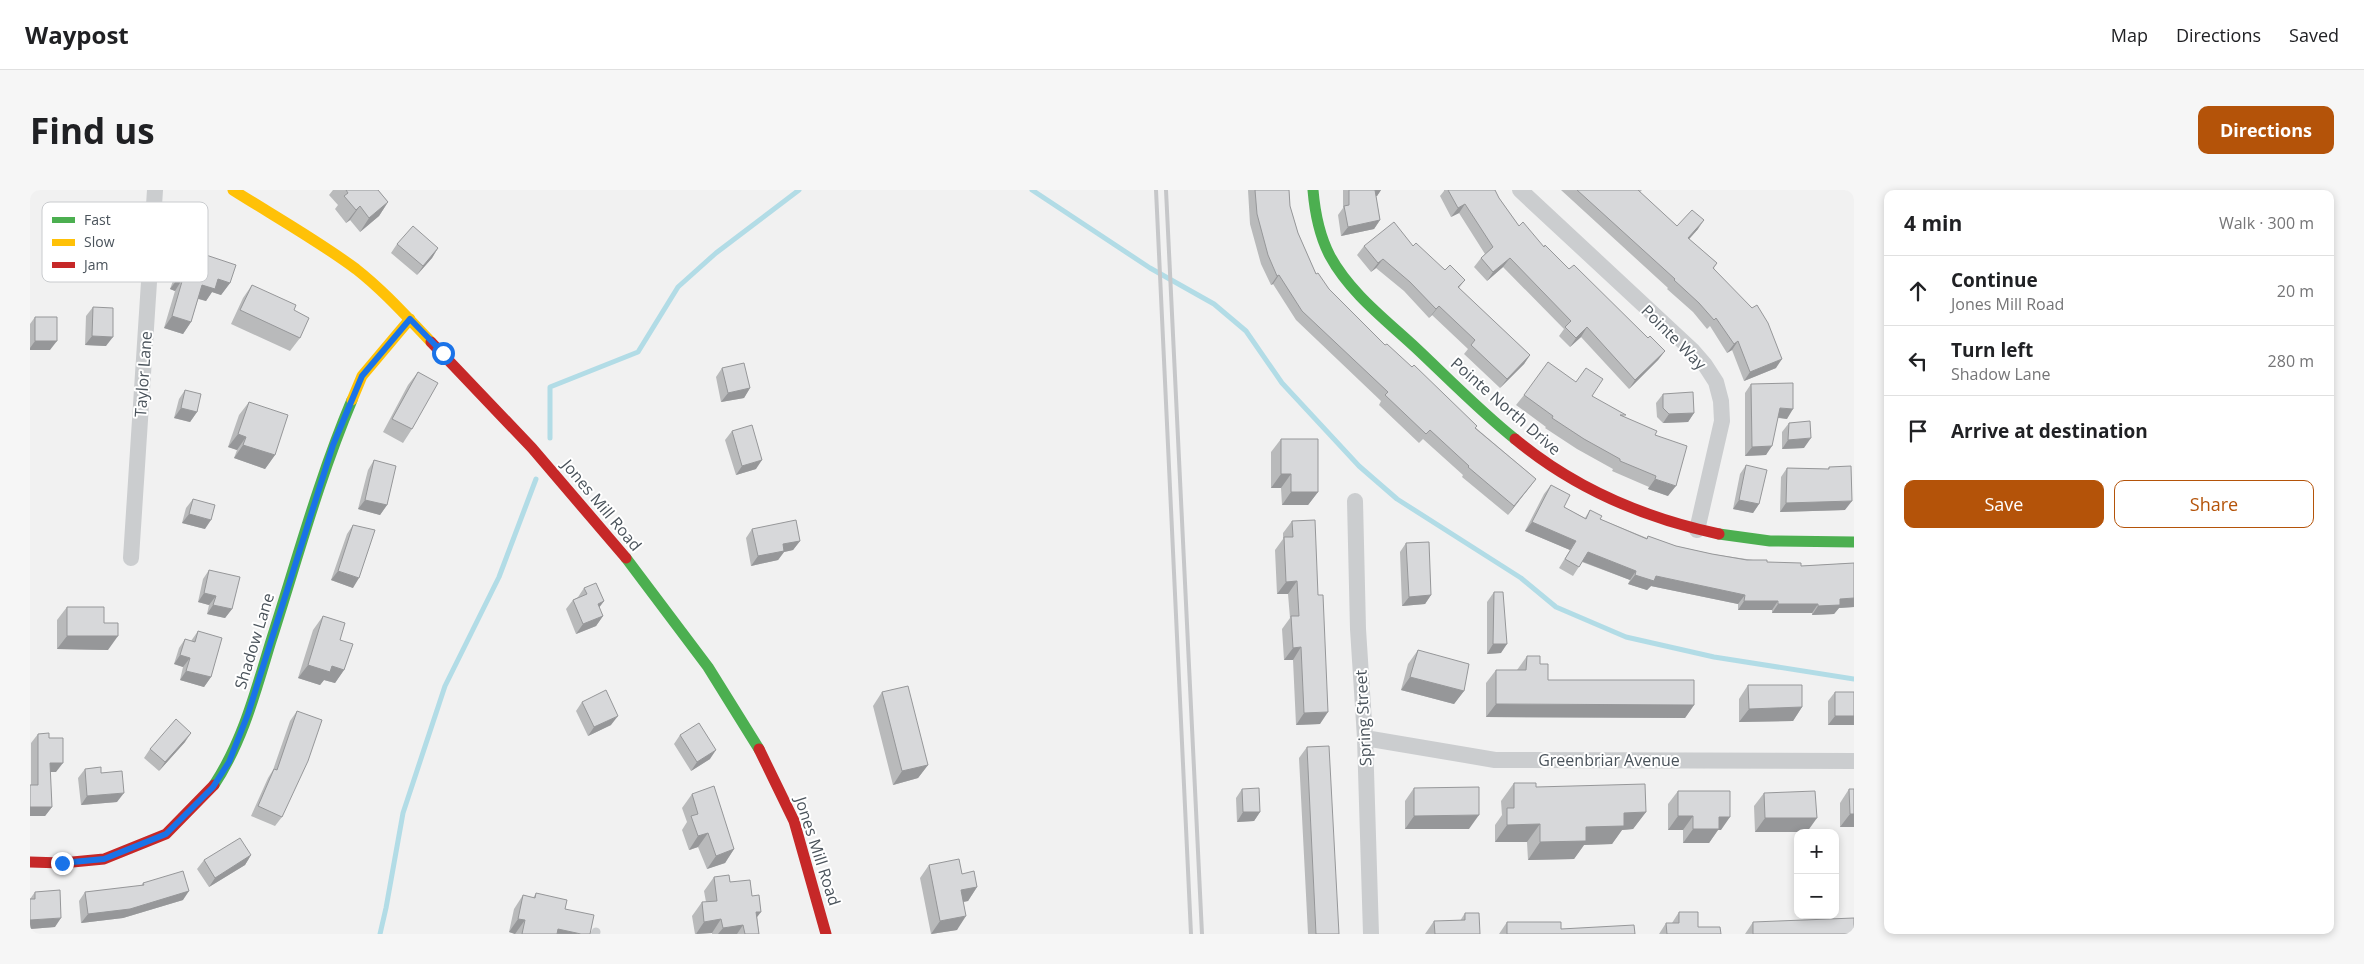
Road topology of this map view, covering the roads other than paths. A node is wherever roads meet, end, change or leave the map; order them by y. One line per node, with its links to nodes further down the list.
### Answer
1 (233, 190): 5 (street, Jones Mill Road)
2 (1313, 190): 7 (street, Pointe North Drive)
3 (1520, 190): 7 (street, Pointe Way)
4 (149, 282): 9 (street, Taylor Lane)
5 (410, 319): 12 (street, Shadow Lane); 13 (street, Jones Mill Road)
6 (1355, 501): 10 (street, Spring Street)
7 (1697, 530): 8 (street, Pointe North Drive)
8 (1854, 542)
9 (131, 558)
10 (1365, 738): 11 (street, Greenbriar Avenue); 14 (street, Spring Street)
11 (1854, 761)
12 (30, 862)
13 (826, 934)
14 (1371, 934)

